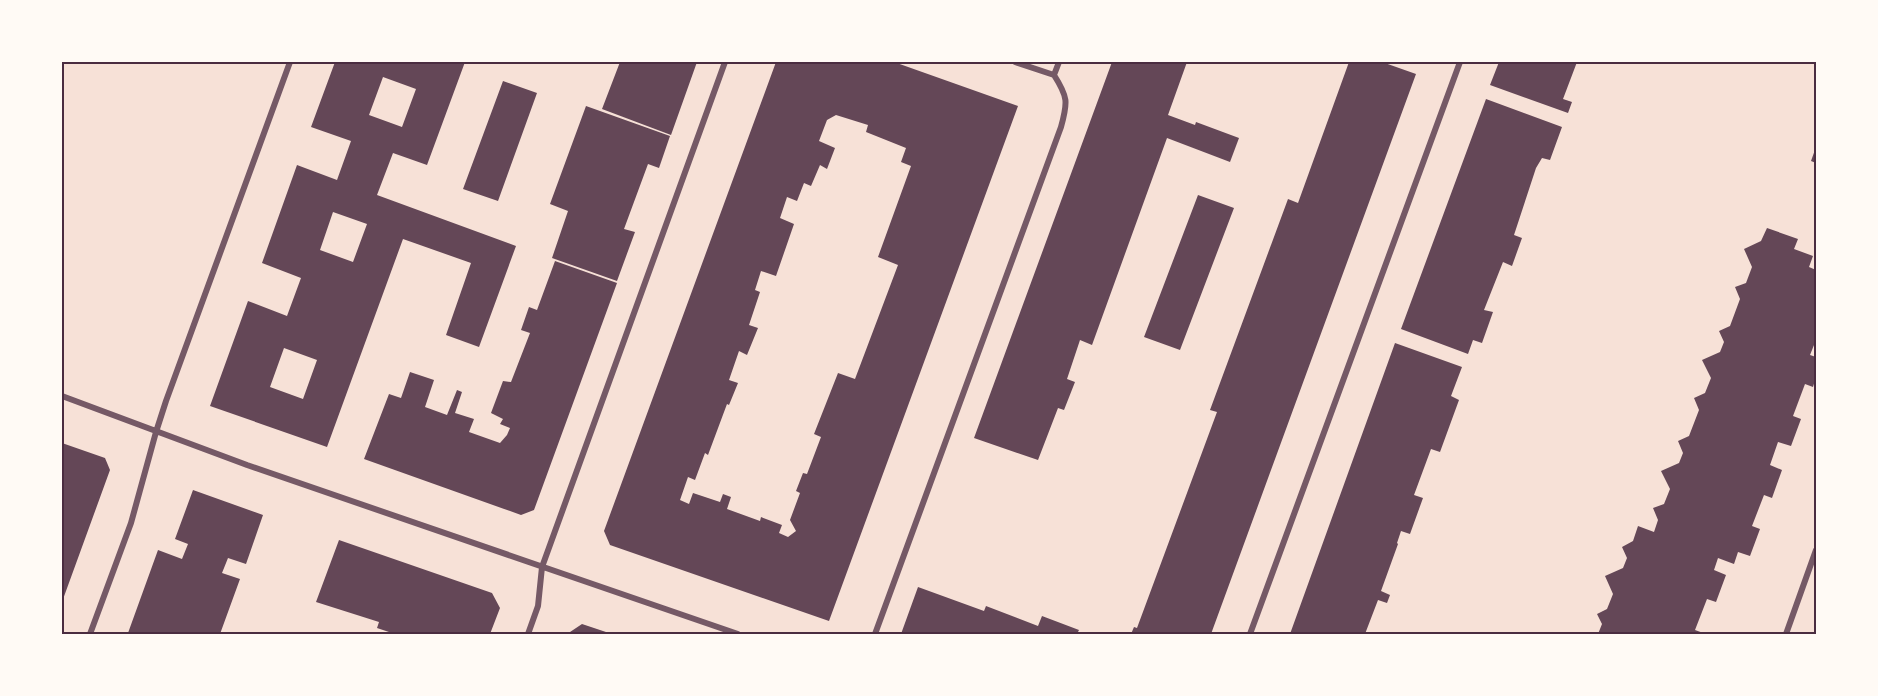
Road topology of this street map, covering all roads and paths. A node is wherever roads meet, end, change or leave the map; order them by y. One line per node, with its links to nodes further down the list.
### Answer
1 (290, 62): 8 (street)
2 (725, 62): 10 (street)
3 (1015, 62): 6 (street)
4 (1059, 62): 6 (street)
5 (1460, 62): 15 (street)
6 (1054, 75): 14 (street)
7 (62, 396): 8 (street)
8 (156, 432): 10 (street); 11 (street)
9 (1816, 550): 16 (street)
10 (542, 567): 12 (street); 13 (street)
11 (90, 634)
12 (528, 634)
13 (738, 634)
14 (875, 634)
15 (1250, 634)
16 (1786, 634)

